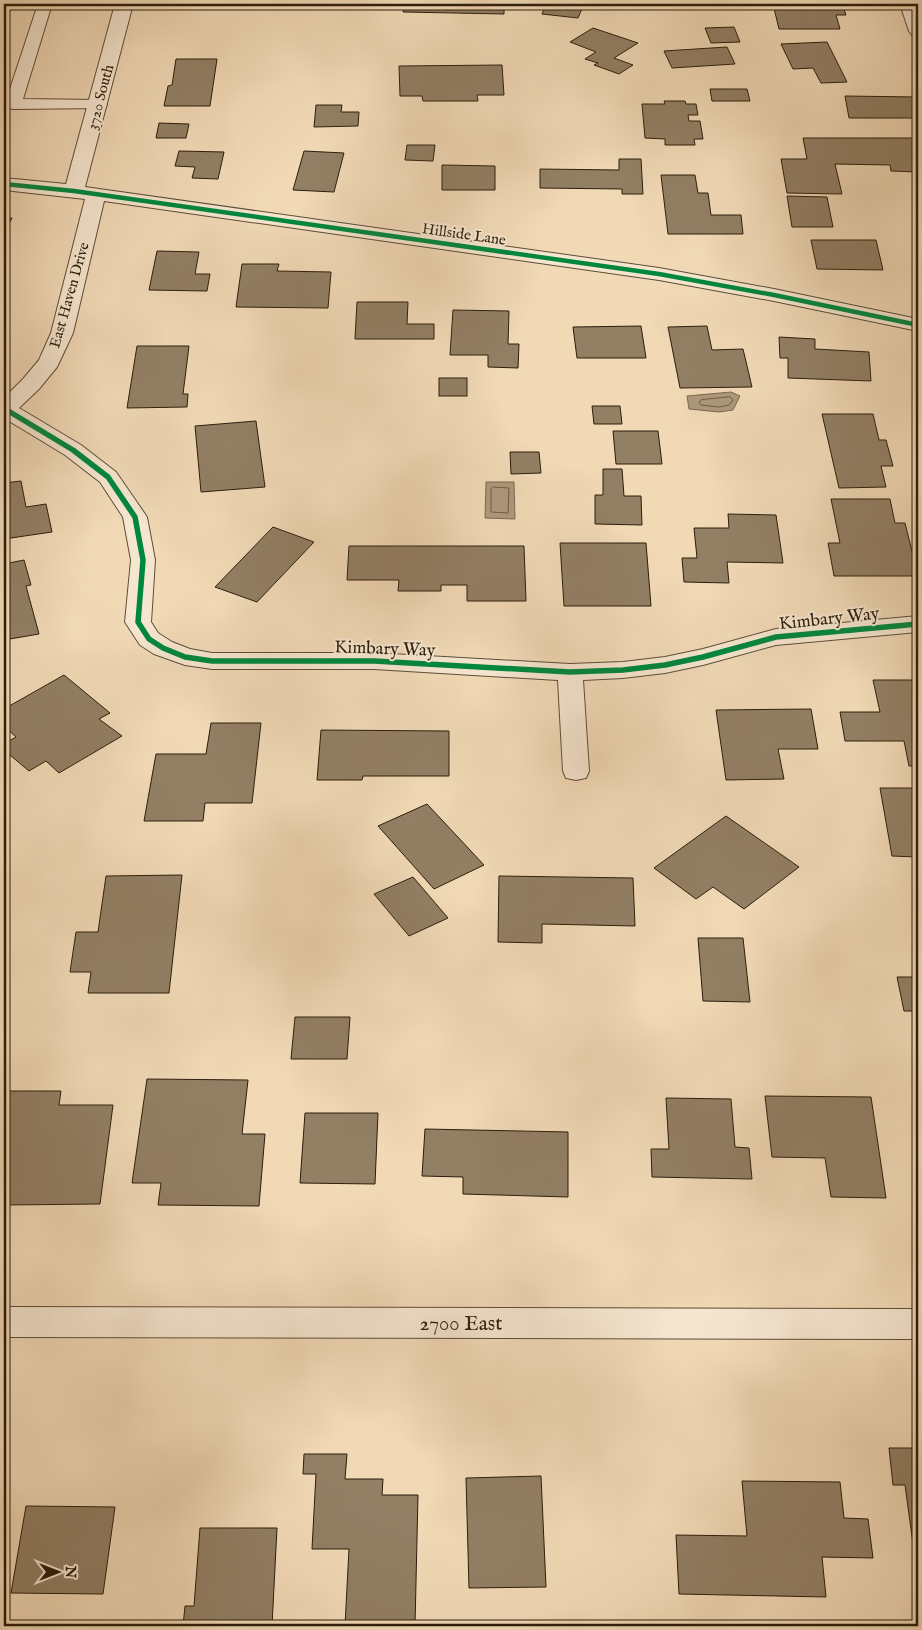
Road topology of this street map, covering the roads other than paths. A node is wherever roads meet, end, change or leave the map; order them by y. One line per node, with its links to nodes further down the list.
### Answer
1 (45, 4): 5 (lane)
2 (124, 4): 5 (street, 3720 South)
3 (909, 4): 4 (street)
4 (918, 31)
5 (99, 105): 7 (street, 3720 South)
6 (4, 184): 7 (street, Hillside Lane)
7 (74, 191): 8 (street, Hillside Lane)
8 (96, 195): 9 (street, Hillside Lane); 10 (street, East Haven Drive)
9 (918, 325)
10 (5, 409): 12 (street, Kimbary Way)
11 (918, 624): 12 (street, Kimbary Way)
12 (570, 672): 13 (street)
13 (576, 771)
14 (4, 1322): 15 (street, 2700 East)
15 (918, 1324)

